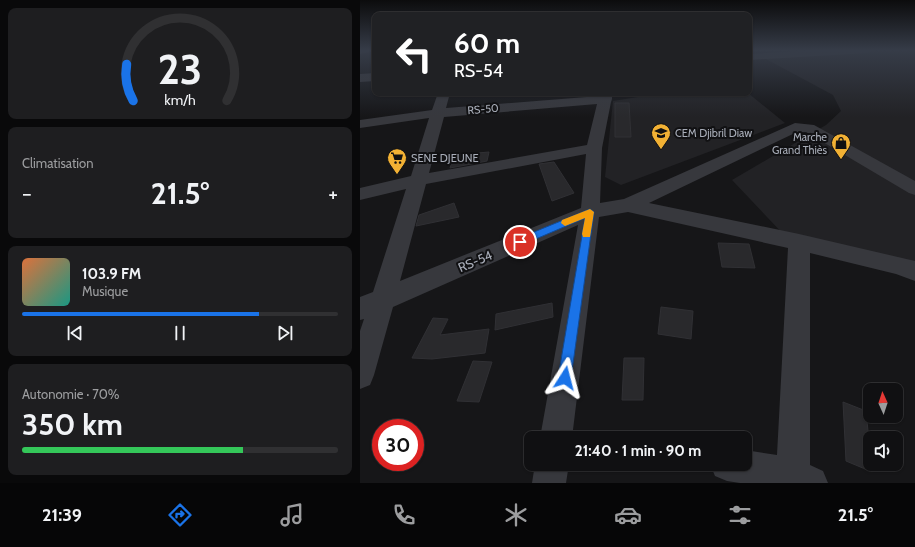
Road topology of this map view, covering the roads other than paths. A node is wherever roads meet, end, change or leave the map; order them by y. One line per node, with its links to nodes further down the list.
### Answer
1 (372, 77): 2 (street)
2 (360, 78)
3 (443, 96): 5 (street)
4 (606, 96): 5 (street, RS-50); 7 (street)
5 (438, 113): 6 (street, RS-50); 8 (street)
6 (360, 124)
7 (594, 148): 8 (street); 12 (street)
8 (419, 180): 10 (street); 15 (street)
9 (915, 189): 11 (street)
10 (360, 194)
11 (628, 205): 12 (street, RS-54); 13 (street)
12 (590, 212): 15 (street, RS-54); 18 (street)
13 (799, 242): 14 (street); 21 (street)
14 (915, 271)
15 (382, 300): 16 (street, RS-54); 17 (street)
16 (360, 309)
17 (360, 375)
18 (557, 431)
19 (752, 470): 21 (street)
20 (551, 471): 22 (street)
21 (799, 480)
22 (549, 483)

